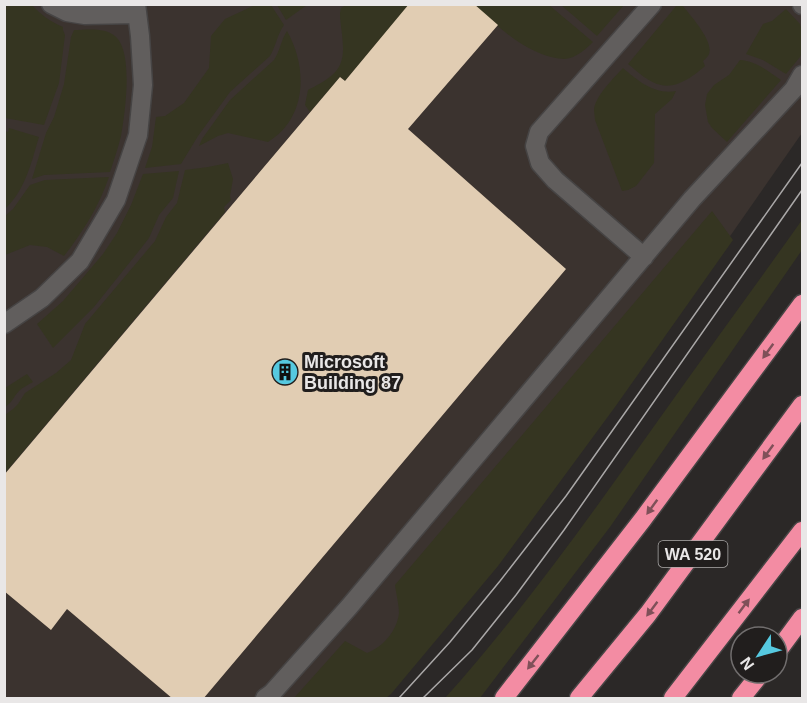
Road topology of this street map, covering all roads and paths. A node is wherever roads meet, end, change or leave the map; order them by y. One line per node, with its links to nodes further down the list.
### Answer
1 (51, 4): 3 (street)
2 (652, 4): 5 (street)
3 (137, 9): 7 (street)
4 (802, 75): 5 (street)
5 (644, 257): 13 (street)
6 (802, 304): 14 (highway, one-way to 14)
7 (4, 324)
8 (802, 405): 15 (highway, WA 520, one-way to 15)
9 (802, 531): 16 (highway, one-way to 9)
10 (802, 618): 11 (highway)
11 (789, 636)
12 (752, 685): 17 (highway)
13 (265, 699)
14 (504, 699)
15 (579, 699)
16 (673, 699)
17 (741, 699)

